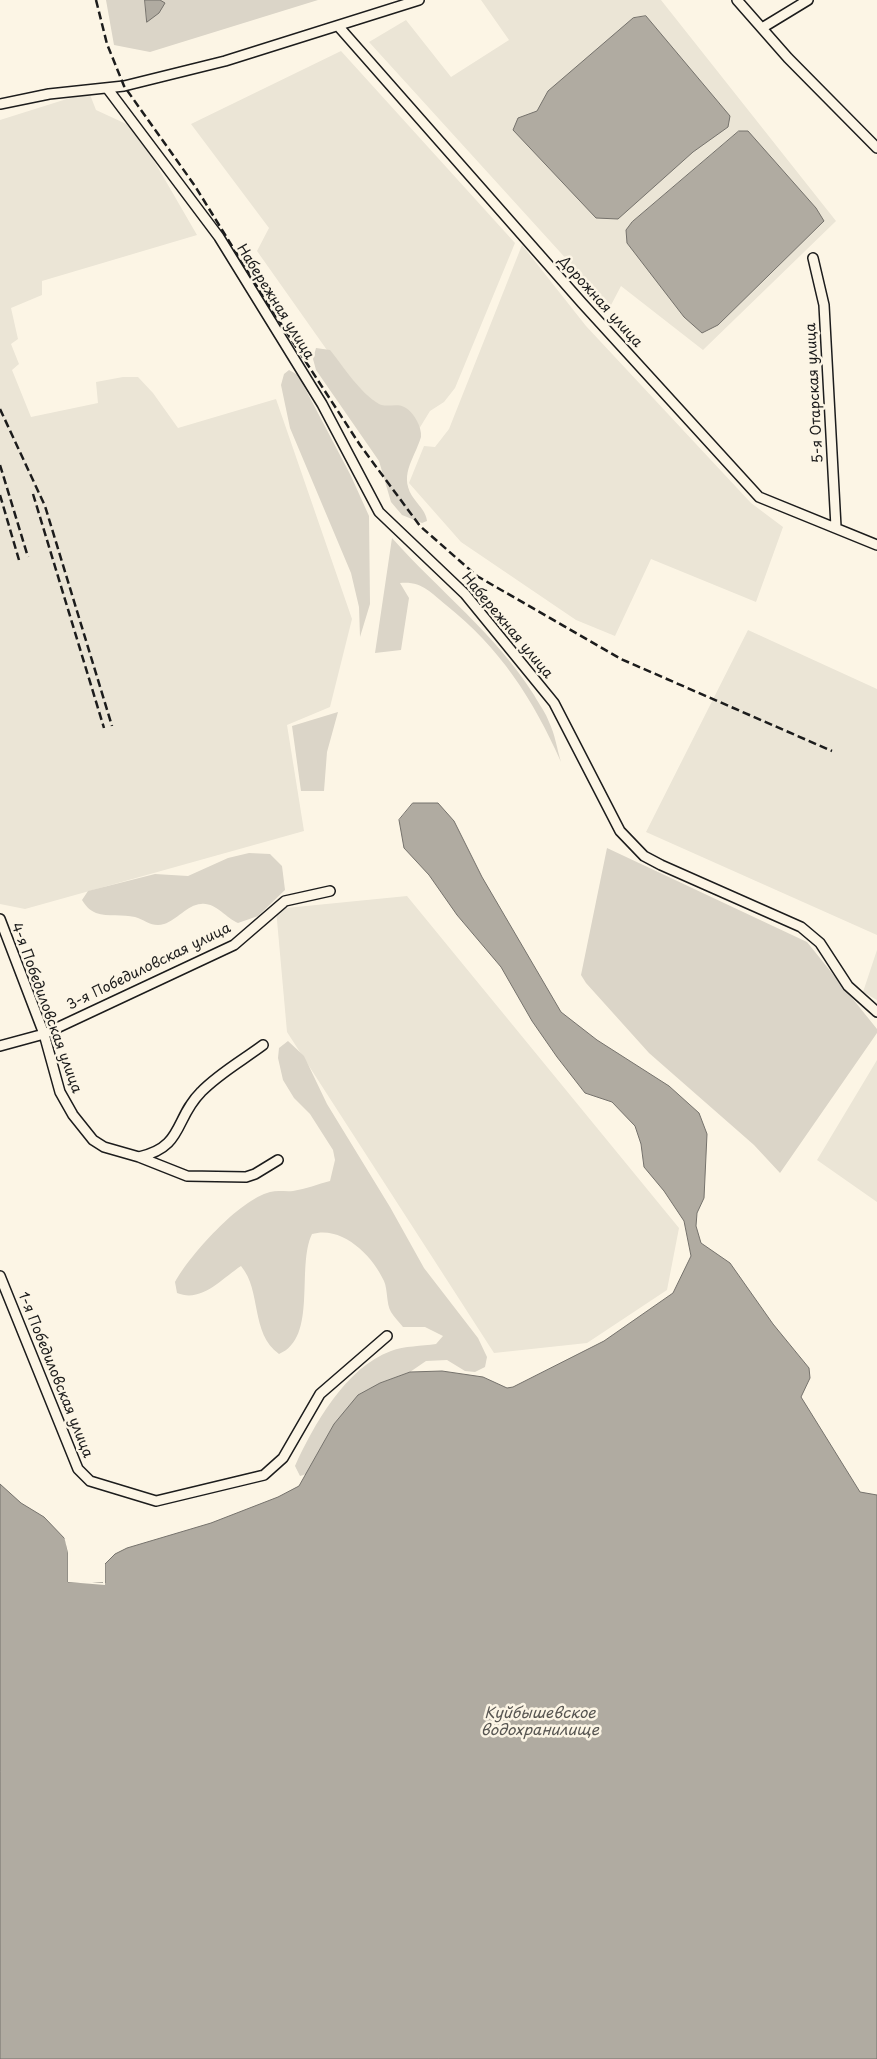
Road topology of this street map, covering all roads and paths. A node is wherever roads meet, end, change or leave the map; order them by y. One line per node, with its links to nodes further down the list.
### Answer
1 (419, 0): 4 (street)
2 (737, 0): 5 (street)
3 (808, 0): 5 (street)
4 (338, 26): 6 (street); 10 (street, Дорожная улица)
5 (762, 28): 8 (street)
6 (107, 88): 7 (street); 14 (street, Набережная улица)
7 (0, 104)
8 (875, 144)
9 (813, 258): 10 (street, 5-я Отарская улица)
10 (836, 527): 11 (street, Дорожная улица)
11 (877, 545)
12 (330, 891): 15 (street, 3-я Победиловская улица)
13 (0, 919): 15 (street, 4-я Победиловская улица)
14 (877, 1012)
15 (44, 1034): 17 (street, 3-я Победиловская улица); 18 (street, 4-я Победиловская улица)
16 (263, 1045): 18 (street)
17 (0, 1046)
18 (139, 1157): 19 (street, 4-я Победиловская улица)
19 (278, 1160)
20 (0, 1276): 21 (street, 1-я Победиловская улица)
21 (387, 1336)

